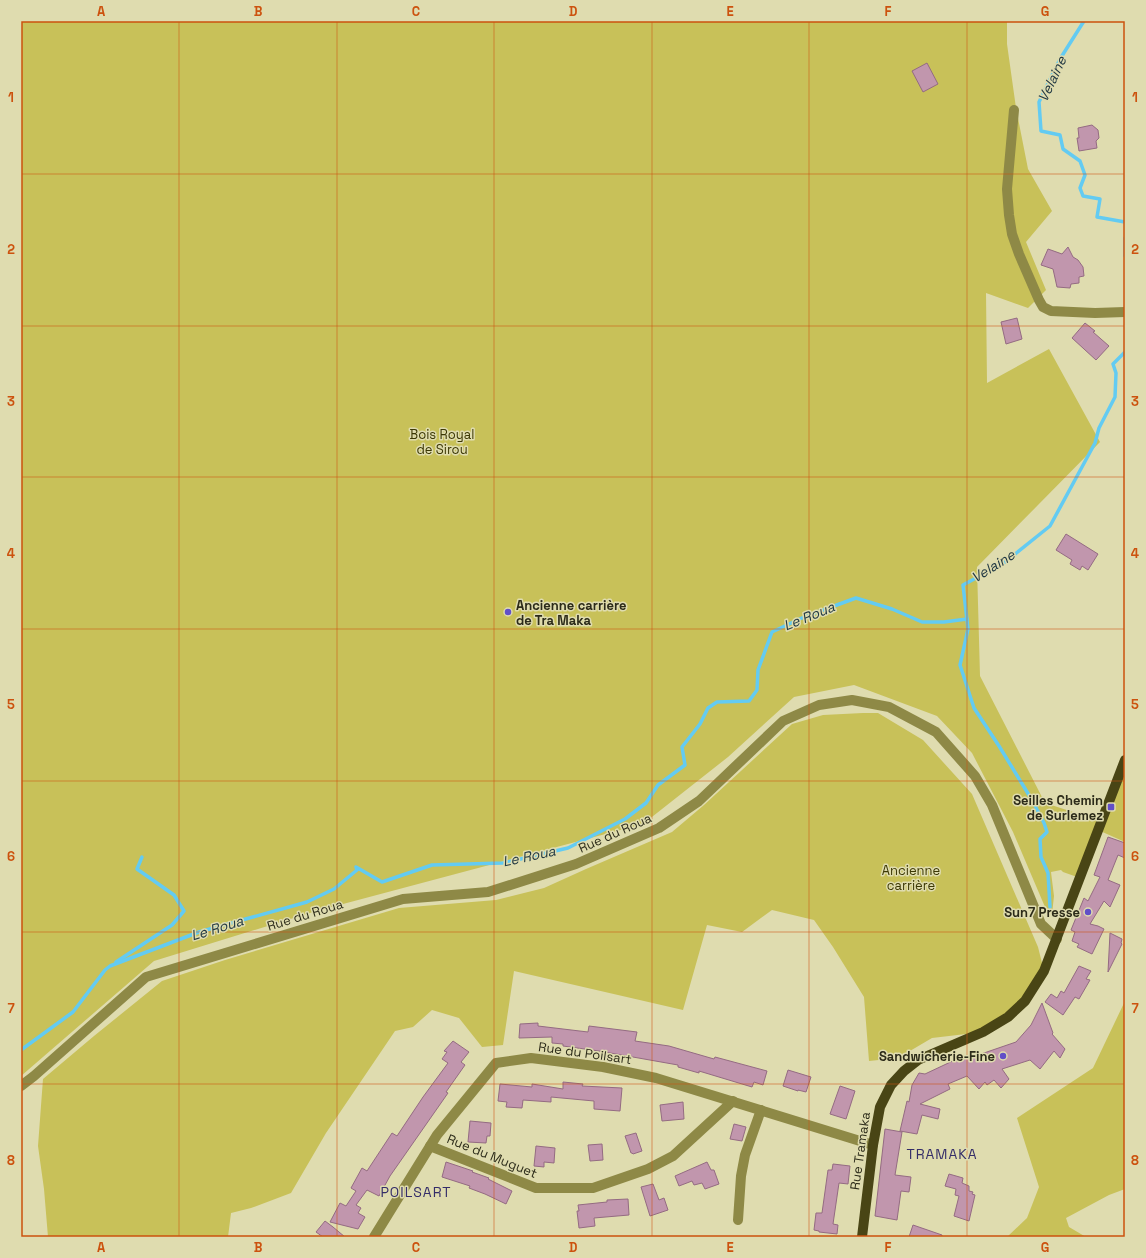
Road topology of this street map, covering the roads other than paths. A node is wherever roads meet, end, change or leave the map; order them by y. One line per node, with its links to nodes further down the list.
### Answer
1 (1014, 110): 2 (street)
2 (1125, 312)
3 (1125, 760): 4 (main road, Rue Tramaka)
4 (1057, 939): 5 (street, Rue du Roua); 8 (main road, Rue Tramaka)
5 (21, 1086)
6 (733, 1101): 7 (street, Rue du Poilsart); 9 (street, Rue du Muguet); 9 (street, Rue du Poilsart)
7 (761, 1110): 8 (street, Rue du Poilsart); 10 (street)
8 (872, 1145): 12 (main road, Rue Tramaka)
9 (430, 1146): 11 (street, Rue du Poilsart)
10 (738, 1220)
11 (375, 1237)
12 (862, 1237)

